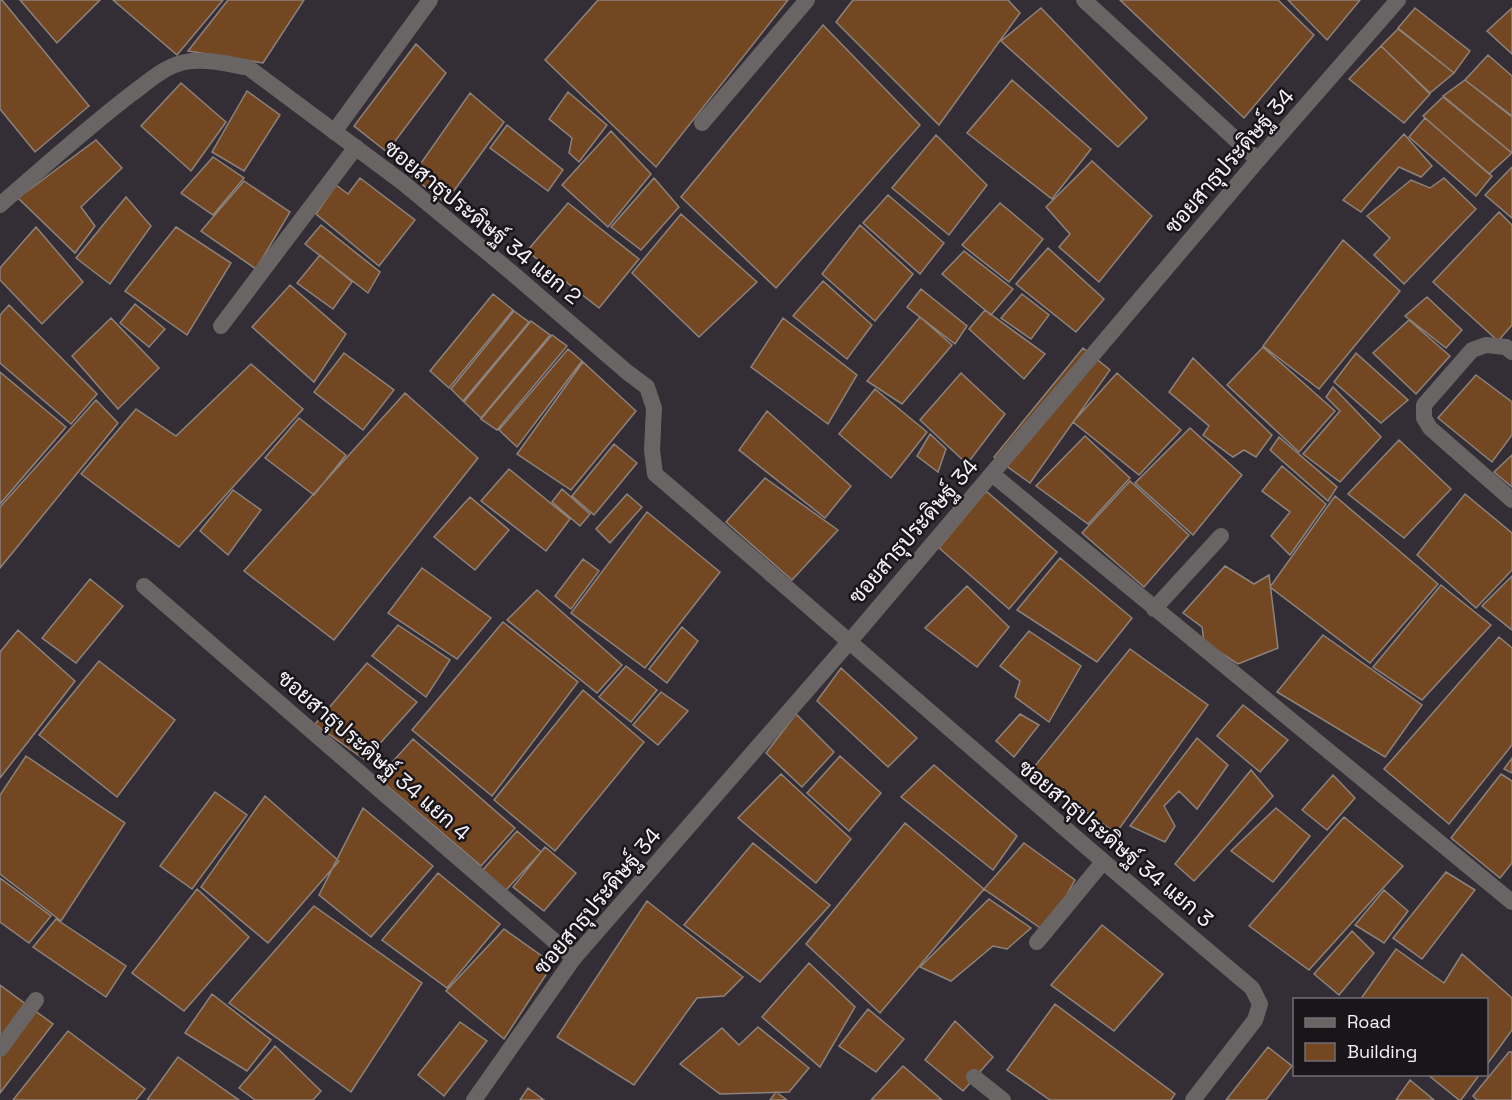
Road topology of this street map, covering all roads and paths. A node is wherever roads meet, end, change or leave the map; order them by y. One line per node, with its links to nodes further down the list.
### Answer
1 (430, 0): 6 (street)
2 (807, 0): 5 (street)
3 (1084, 0): 8 (street)
4 (1398, 0): 8 (street, ซอยสาธุประดิษฐ์ 34)
5 (702, 123)
6 (334, 132): 7 (street, ซอยสาธุประดิษฐ์ 34 แยก 2); 9 (street, ซอยสาธุประดิษฐ์ 34 แยก 2)
7 (356, 147): 10 (street); 17 (street, ซอยสาธุประดิษฐ์ 34 แยก 2)
8 (1258, 160): 12 (street, ซอยสาธุประดิษฐ์ 34)
9 (0, 205)
10 (221, 326)
11 (1512, 352): 13 (street)
12 (992, 474): 16 (street); 17 (street, ซอยสาธุประดิษฐ์ 34)
13 (1512, 500)
14 (1221, 536): 16 (street)
15 (144, 586): 21 (street, ซอยสาธุประดิษฐ์ 34 แยก 4)
16 (1154, 609): 19 (street)
17 (850, 641): 18 (street, ซอยสาธุประดิษฐ์ 34 แยก 3); 21 (street, ซอยสาธุประดิษฐ์ 34)
18 (1103, 862): 20 (street); 27 (street, ซอยสาธุประดิษฐ์ 34 แยก 3)
19 (1512, 902)
20 (1037, 942)
21 (574, 958): 25 (street, ซอยสาธุประดิษฐ์ 34)
22 (36, 1000): 23 (street)
23 (0, 1049)
24 (974, 1077): 26 (street)
25 (474, 1100)
26 (1003, 1100)
27 (1193, 1100)

